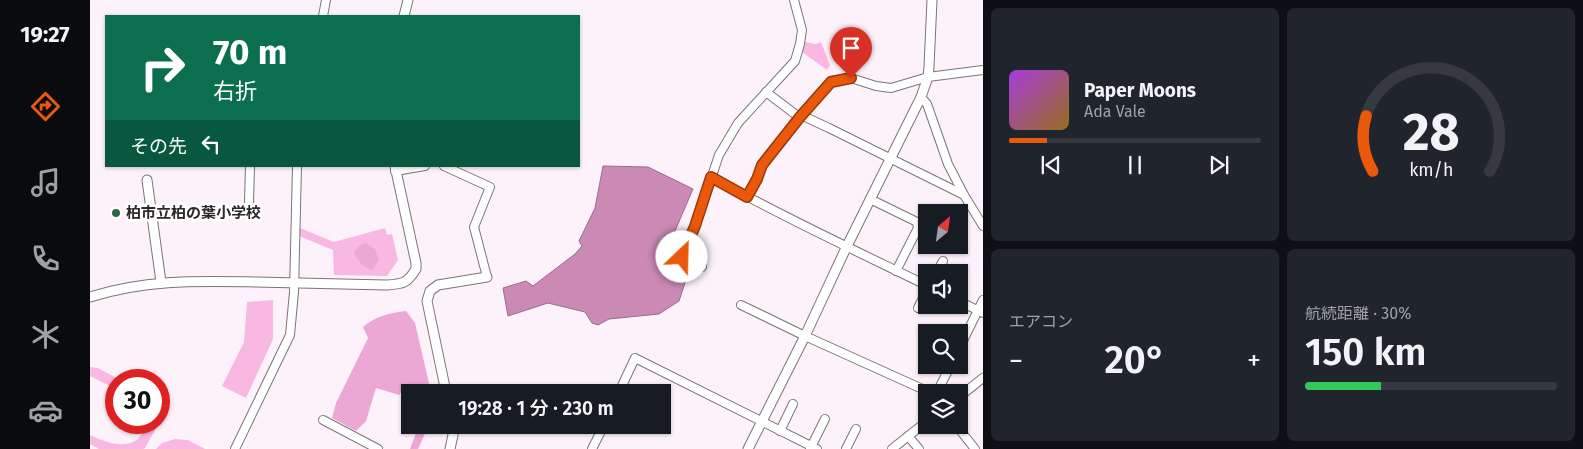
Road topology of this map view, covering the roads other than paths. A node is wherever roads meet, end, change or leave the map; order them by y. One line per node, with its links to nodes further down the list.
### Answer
1 (326, 0): 5 (street)
2 (408, 0): 6 (street)
3 (794, 0): 9 (street)
4 (932, 0): 8 (street)
5 (323, 15)
6 (404, 15)
7 (983, 70): 8 (street)
8 (928, 77): 10 (street); 11 (street)
9 (766, 92): 11 (street); 18 (street)
10 (921, 97): 12 (street); 20 (street)
11 (800, 116): 12 (street); 21 (street)
12 (890, 158): 20 (street); 22 (street)
13 (250, 167): 23 (street)
14 (297, 167): 33 (street)
15 (410, 167): 17 (street)
16 (446, 167): 30 (street)
17 (395, 168): 33 (street)
18 (711, 177): 21 (street); 28 (street)
19 (147, 180): 32 (street)
20 (964, 195): 24 (street)
21 (747, 197): 25 (street)
22 (870, 199): 25 (street); 29 (street)
23 (249, 202)
24 (983, 226)
25 (846, 248): 29 (street); 40 (street)
26 (943, 261): 27 (street)
27 (941, 264)
28 (702, 267)
29 (896, 271): 31 (street)
30 (488, 277): 42 (street)
31 (918, 281)
32 (161, 282): 33 (street); 34 (street)
33 (294, 283): 58 (street)
34 (90, 297)
35 (983, 300): 38 (street)
36 (742, 304): 40 (street)
37 (968, 306): 38 (street)
38 (981, 312): 39 (street)
39 (968, 334)
40 (805, 336): 44 (street); 49 (street)
41 (983, 378): 45 (street)
42 (444, 384)
43 (623, 384): 49 (street)
44 (918, 387)
45 (968, 390)
46 (793, 404): 52 (street)
47 (825, 419): 57 (street)
48 (323, 420): 59 (street)
49 (761, 422): 52 (street); 62 (street)
50 (856, 429): 63 (street)
51 (918, 429): 56 (street)
52 (780, 431): 57 (street)
53 (453, 434): 60 (street)
54 (600, 434): 61 (street)
55 (963, 434): 66 (street)
56 (908, 436): 64 (street); 65 (street)
57 (813, 448)
58 (235, 449)
59 (378, 449)
60 (450, 449)
61 (593, 449)
62 (748, 449)
63 (846, 449)
64 (892, 449)
65 (919, 449)
66 (975, 449)

